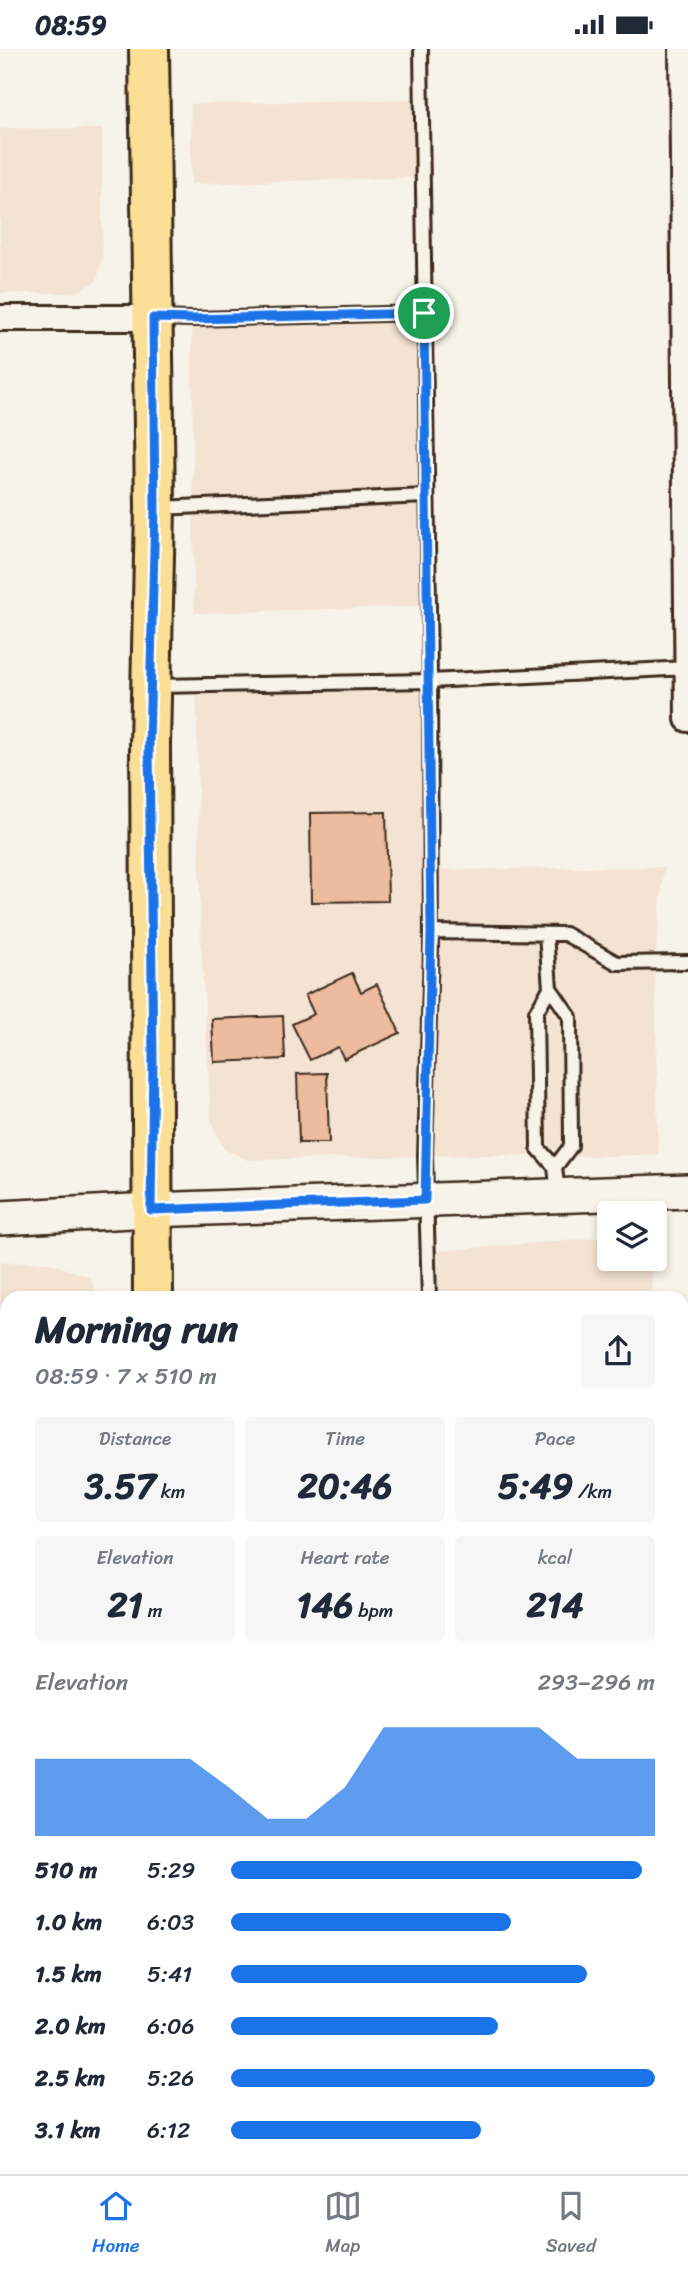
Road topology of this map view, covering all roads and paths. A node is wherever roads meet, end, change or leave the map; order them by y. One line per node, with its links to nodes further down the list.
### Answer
1 (149, 49): 6 (main road)
2 (421, 49): 4 (lane)
3 (682, 49): 9 (street)
4 (424, 313): 6 (lane); 7 (lane)
5 (0, 318): 6 (street)
6 (153, 318): 8 (main road)
7 (426, 496): 8 (lane); 10 (lane)
8 (155, 508): 11 (main road)
9 (688, 668): 10 (lane); 12 (street)
10 (430, 681): 11 (lane); 13 (lane)
11 (150, 685): 20 (main road)
12 (688, 719)
13 (431, 932): 14 (lane); 19 (lane)
14 (546, 934): 15 (lane); 16 (lane)
15 (688, 962)
16 (550, 988): 17 (lane); 17 (lane)
17 (557, 1181): 18 (street); 19 (street)
18 (688, 1191)
19 (425, 1200): 20 (street); 23 (lane)
20 (151, 1210): 21 (street); 22 (main road)
21 (0, 1218)
22 (153, 1291)
23 (429, 1291)

